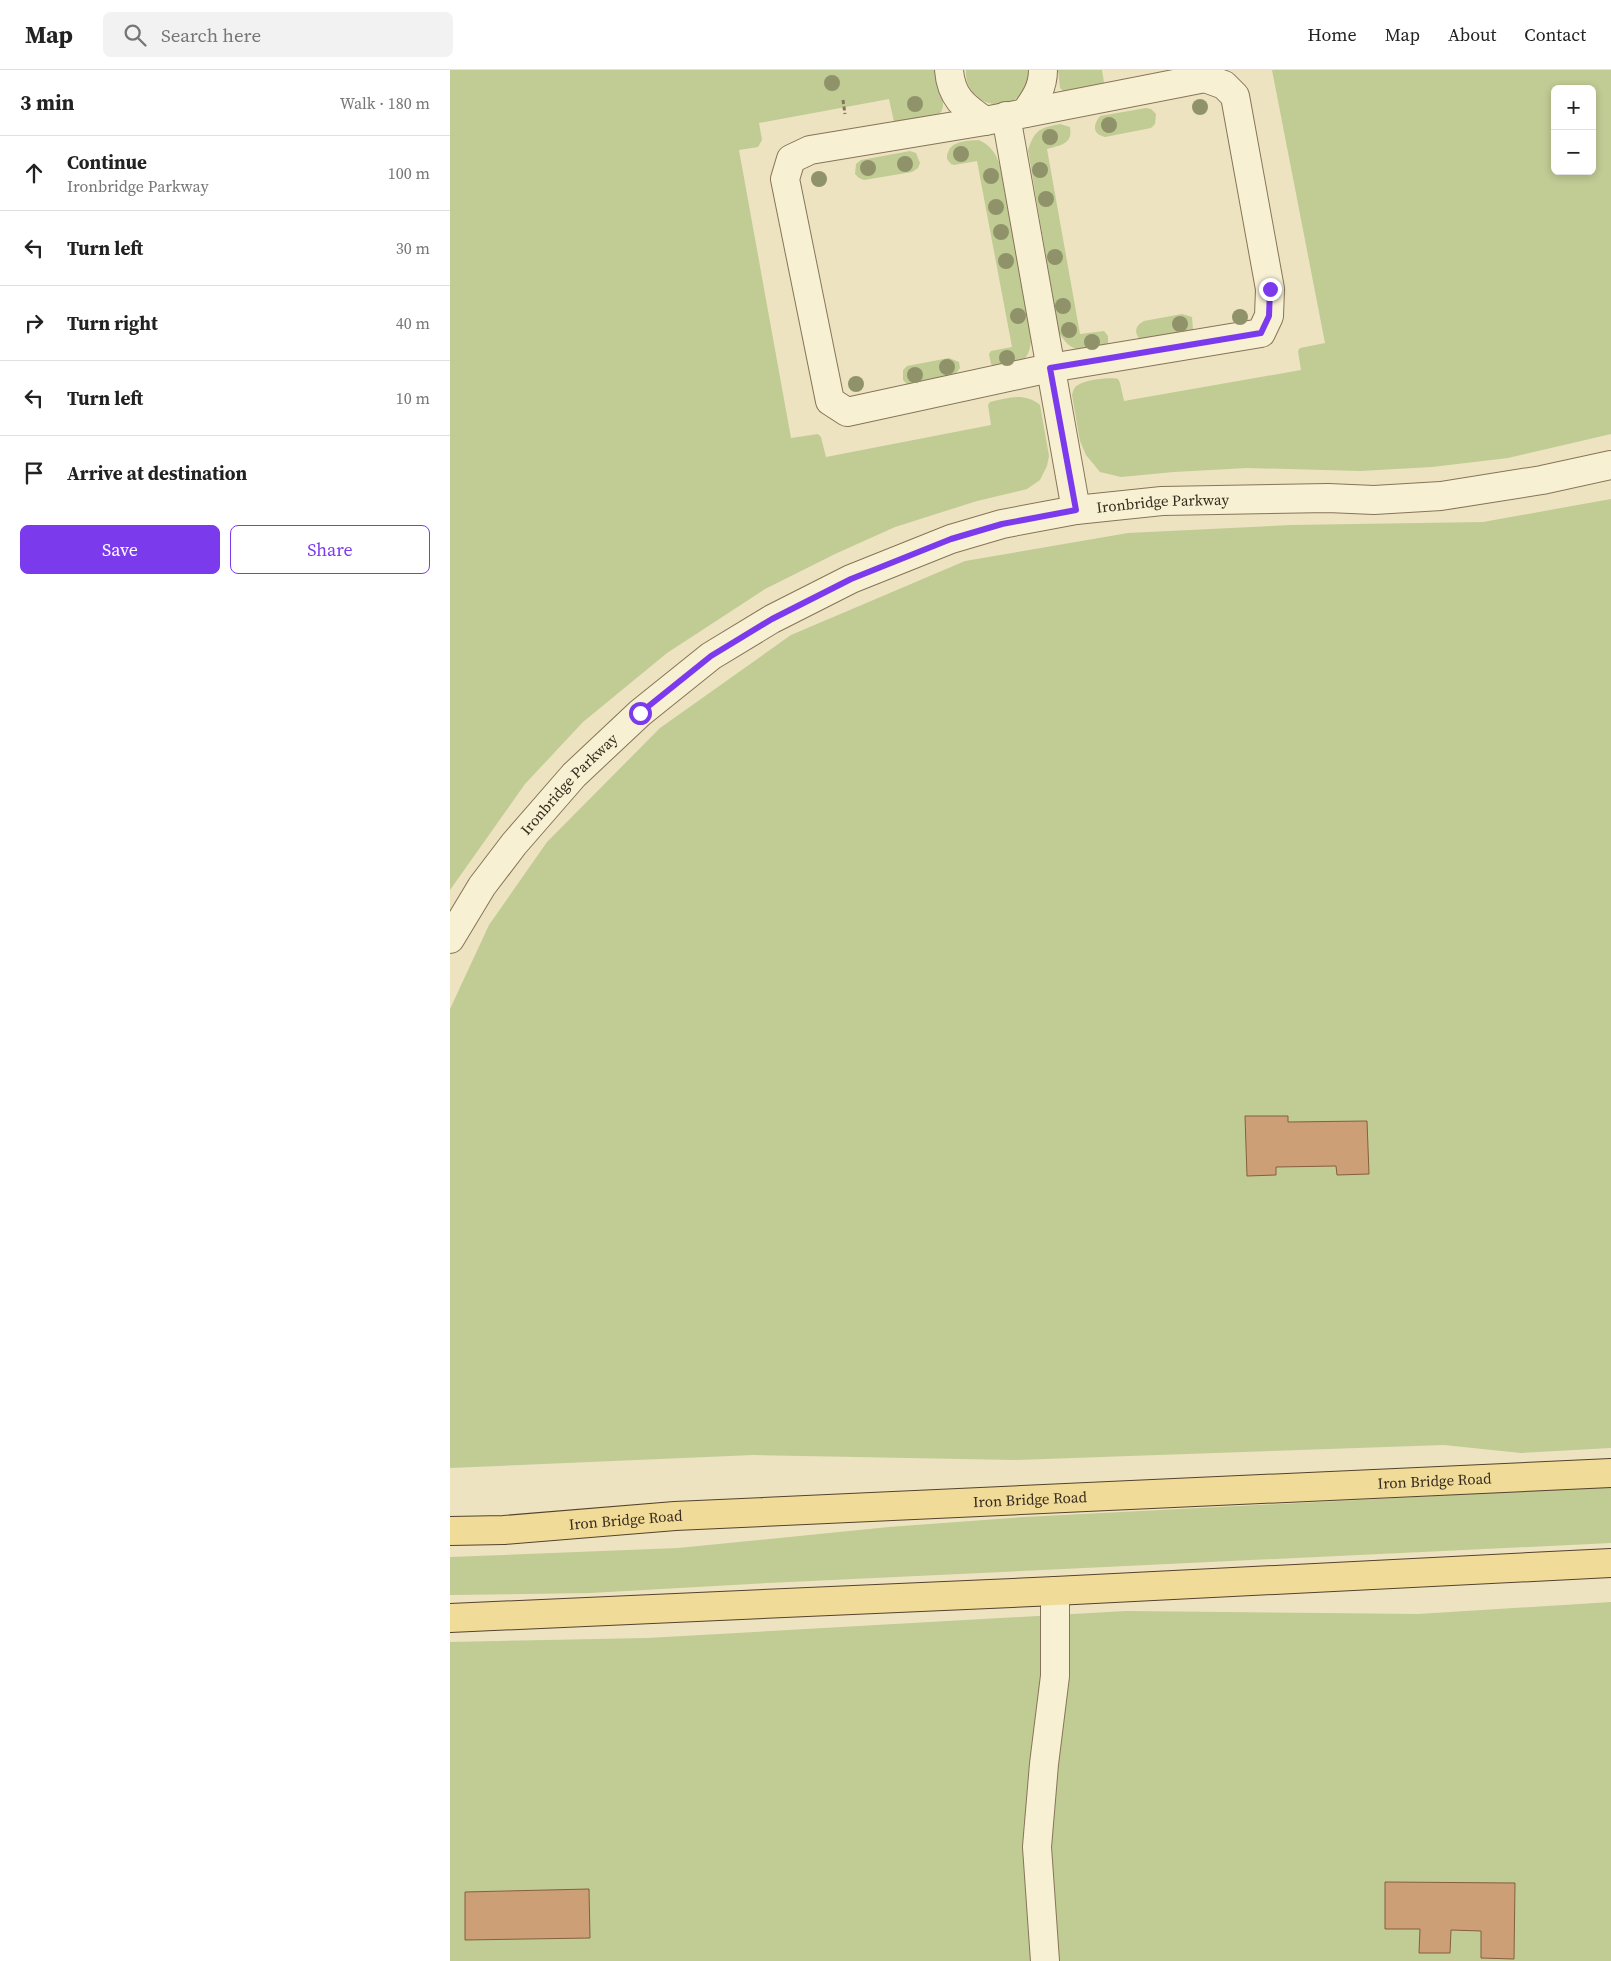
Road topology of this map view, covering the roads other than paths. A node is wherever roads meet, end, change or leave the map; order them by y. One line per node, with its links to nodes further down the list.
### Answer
1 (949, 70): 3 (street)
2 (1044, 70): 3 (street)
3 (1005, 117): 4 (street); 4 (street); 4 (street)
4 (1050, 368): 6 (street)
5 (1611, 464): 6 (street, Ironbridge Parkway)
6 (1076, 510): 7 (street, Ironbridge Parkway)
7 (450, 939)
8 (1611, 1473): 9 (main road, Iron Bridge Road)
9 (450, 1531)
10 (1611, 1563): 11 (main road)
11 (1055, 1590): 12 (main road); 13 (street)
12 (450, 1618)
13 (1045, 1961)

